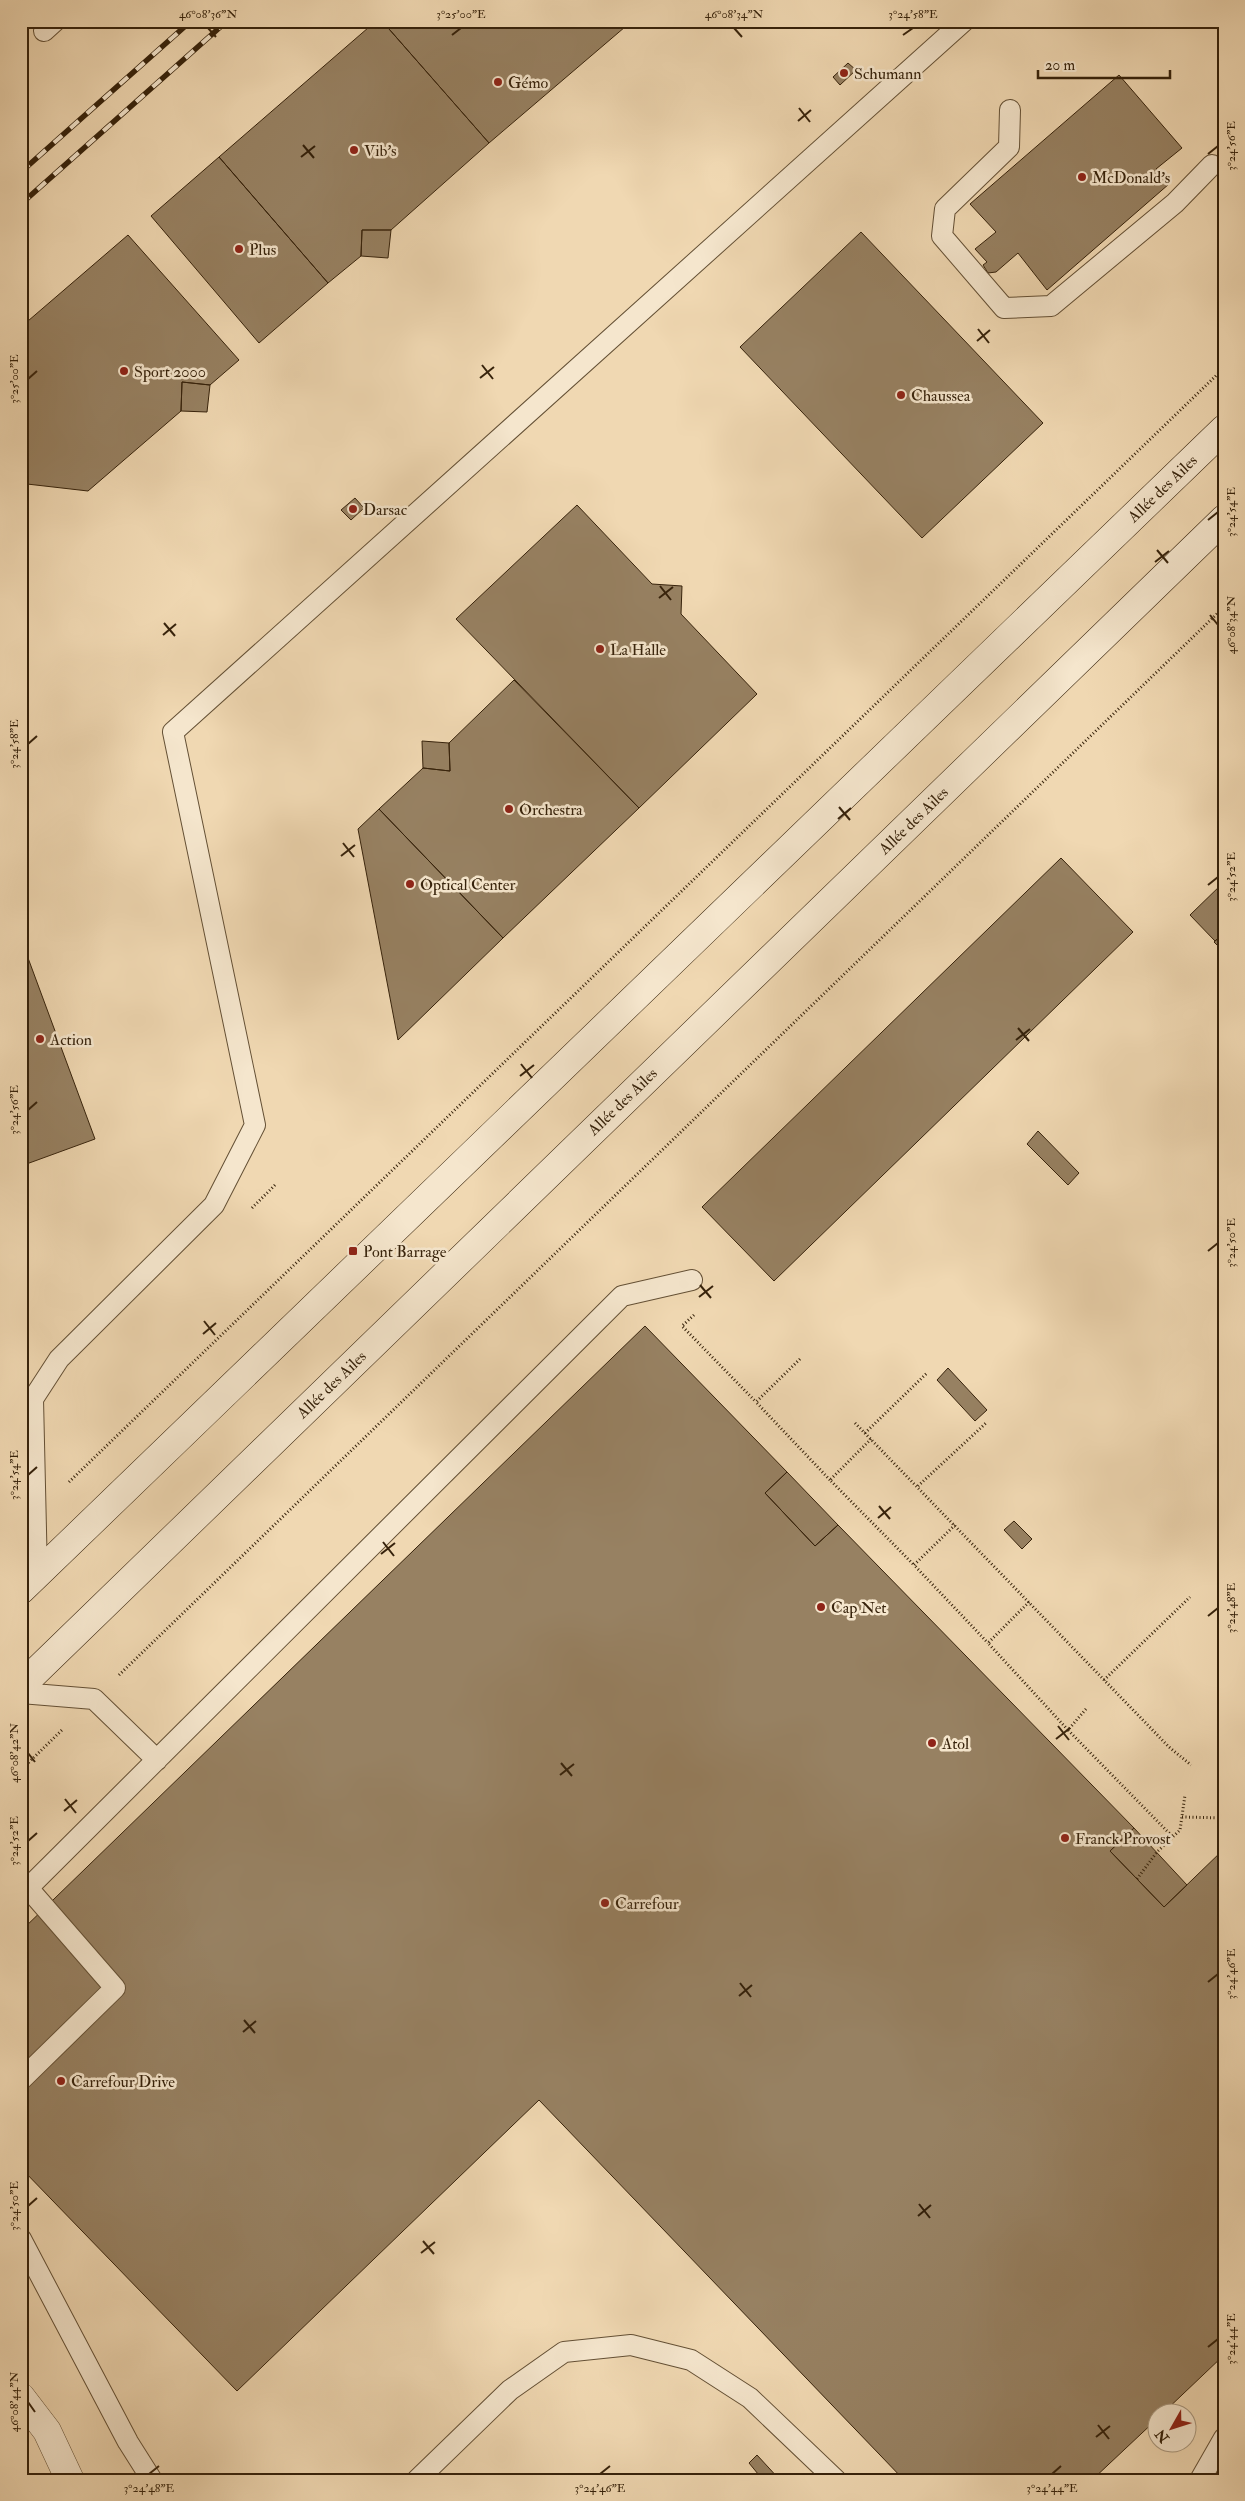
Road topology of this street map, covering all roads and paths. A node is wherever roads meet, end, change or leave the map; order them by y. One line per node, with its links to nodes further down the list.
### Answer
1 (964, 21): 21 (lane)
2 (1010, 110): 3 (lane)
3 (1212, 165)
4 (1224, 368): 21 (path)
5 (1224, 429): 24 (main road, Allée des Ailes)
6 (1224, 518): 29 (main road, Allée des Ailes)
7 (1224, 607): 31 (path)
8 (276, 1184): 9 (path)
9 (249, 1211)
10 (692, 1280): 34 (lane)
11 (696, 1312): 14 (path)
12 (800, 1359): 14 (path)
13 (927, 1373): 17 (path)
14 (756, 1402): 19 (path)
15 (855, 1423): 17 (path)
16 (986, 1423): 20 (path)
17 (866, 1433): 18 (path)
18 (871, 1439): 19 (path); 20 (path)
19 (830, 1480): 23 (path)
20 (918, 1486): 22 (path)
21 (37, 1514): 24 (lane)
22 (955, 1525): 23 (path); 26 (path)
23 (914, 1565): 27 (path)
24 (29, 1582)
25 (1190, 1597): 28 (path)
26 (1028, 1602): 27 (path); 28 (path)
27 (988, 1643): 33 (path)
28 (1104, 1680): 35 (path)
29 (21, 1686)
30 (21, 1693): 31 (lane)
31 (94, 1699): 34 (lane); 36 (path)
32 (1086, 1709): 33 (path)
33 (1068, 1730): 40 (path)
34 (157, 1760): 42 (lane)
35 (1191, 1765)
36 (21, 1770)
37 (1185, 1795): 38 (path)
38 (1182, 1817): 39 (path); 40 (path)
39 (1224, 1818)
40 (1172, 1836): 41 (path)
41 (1137, 1879)
42 (24, 1892): 43 (lane)
43 (21, 2080)
44 (21, 2239): 48 (lane)
45 (21, 2397): 47 (main road)
46 (1224, 2438): 51 (lane)
47 (70, 2480)
48 (152, 2480)
49 (417, 2480): 50 (lane)
50 (836, 2480)
51 (1200, 2480)

